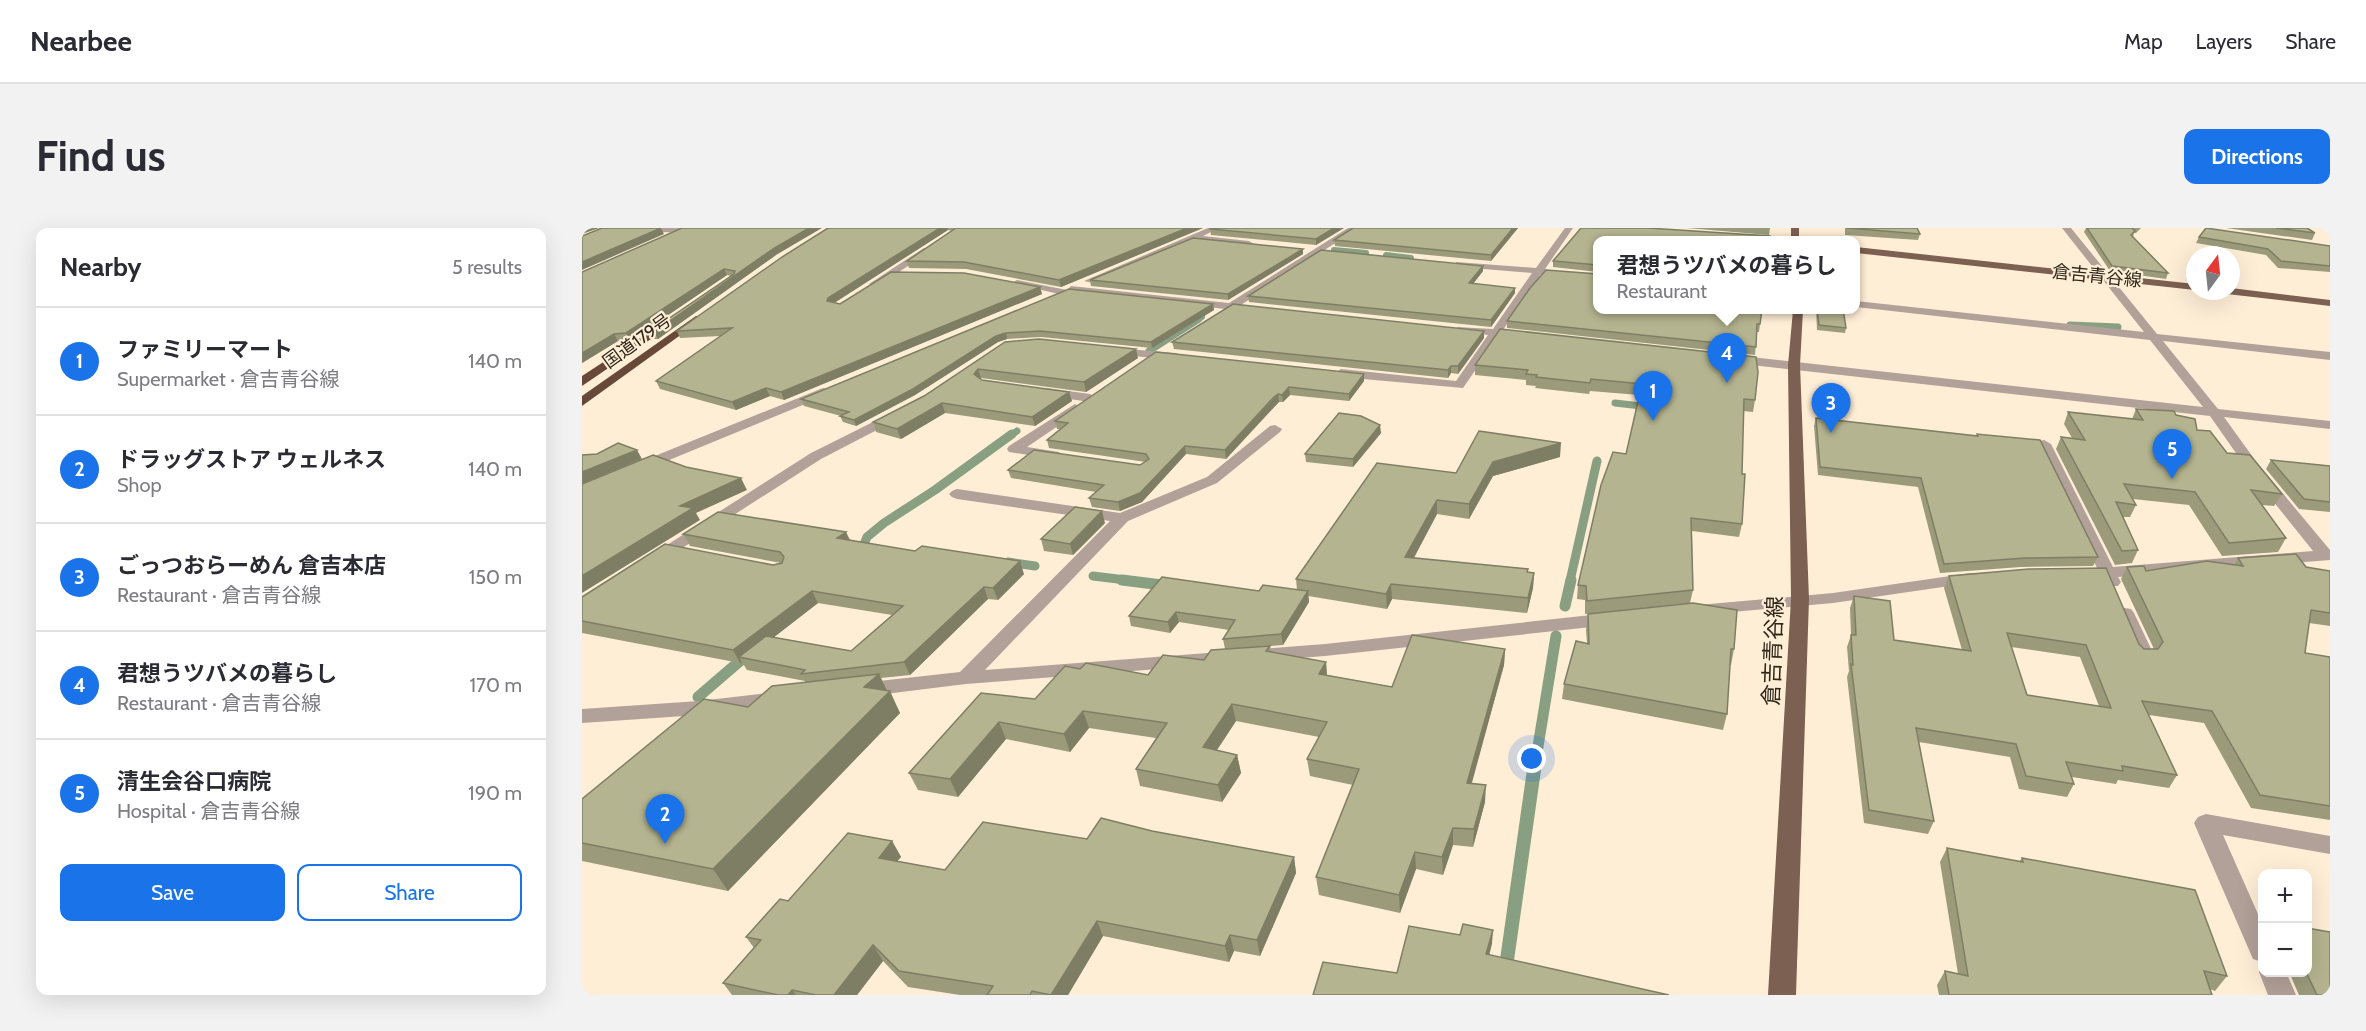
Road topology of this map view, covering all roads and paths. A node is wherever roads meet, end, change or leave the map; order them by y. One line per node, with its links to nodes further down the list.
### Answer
1 (639, 228): 6 (street)
2 (1215, 228): 7 (street)
3 (1354, 228): 13 (street)
4 (1569, 228): 16 (street)
5 (2066, 228): 20 (street)
6 (688, 229): 8 (street)
7 (1194, 233): 9 (street); 24 (street)
8 (659, 242)
9 (1259, 245)
10 (932, 247): 17 (street)
11 (1304, 250): 13 (street)
12 (1860, 250): 20 (main road, 倉吉青谷線)
13 (1316, 251): 14 (street); 29 (street)
14 (1339, 253)
15 (1446, 263): 16 (street)
16 (1540, 271): 19 (street); 36 (street)
17 (891, 273): 18 (street); 23 (street)
18 (913, 273)
19 (1563, 274)
20 (2107, 278): 22 (main road, 倉吉青谷線); 37 (street)
21 (1009, 282): 24 (street)
22 (2186, 286)
23 (864, 290)
24 (1067, 290): 26 (street); 29 (street)
25 (2240, 293): 27 (main road)
26 (1041, 301)
27 (2330, 303)
28 (1860, 304): 37 (street)
29 (1232, 307): 30 (street); 34 (street)
30 (1266, 310)
31 (704, 313): 51 (highway, 国道179号)
32 (1798, 314): 45 (main road, 倉吉青谷線)
33 (675, 318): 48 (highway, 国道179号)
34 (1212, 319)
35 (1450, 328): 36 (street)
36 (1496, 333): 38 (street); 47 (street)
37 (2152, 336): 42 (street); 53 (street)
38 (1532, 337)
39 (1173, 343): 41 (street)
40 (1094, 348): 41 (street)
41 (1153, 355): 44 (street); 46 (street)
42 (2330, 356)
43 (1722, 357): 45 (street)
44 (1188, 359)
45 (1794, 365): 53 (street); 68 (main road, 倉吉青谷線)
46 (1135, 368)
47 (1329, 372)
48 (582, 382)
49 (833, 387): 58 (street)
50 (1032, 390): 57 (street)
51 (582, 402)
52 (911, 405): 61 (street)
53 (2214, 412): 54 (street); 63 (street)
54 (2330, 425)
55 (1275, 429): 60 (street)
56 (2044, 444): 66 (street)
57 (1072, 458)
58 (626, 473)
59 (957, 494): 60 (street)
60 (1122, 518): 72 (street)
61 (669, 549): 62 (street); 64 (street)
62 (691, 553)
63 (2328, 555): 66 (street)
64 (640, 567)
65 (2072, 573): 66 (street)
66 (2108, 573): 71 (street)
67 (1992, 577): 68 (street)
68 (1800, 599): 69 (street); 81 (main road, 倉吉青谷線)
69 (1681, 612)
70 (1634, 617): 72 (street)
71 (2144, 656)
72 (966, 678): 73 (street)
73 (838, 692)
74 (792, 698): 75 (street)
75 (699, 708): 76 (street); 77 (street)
76 (582, 716)
77 (672, 730)
78 (2330, 845): 79 (street)
79 (2258, 942)
80 (2274, 977): 82 (street)
81 (1782, 995)
82 (2282, 995)

